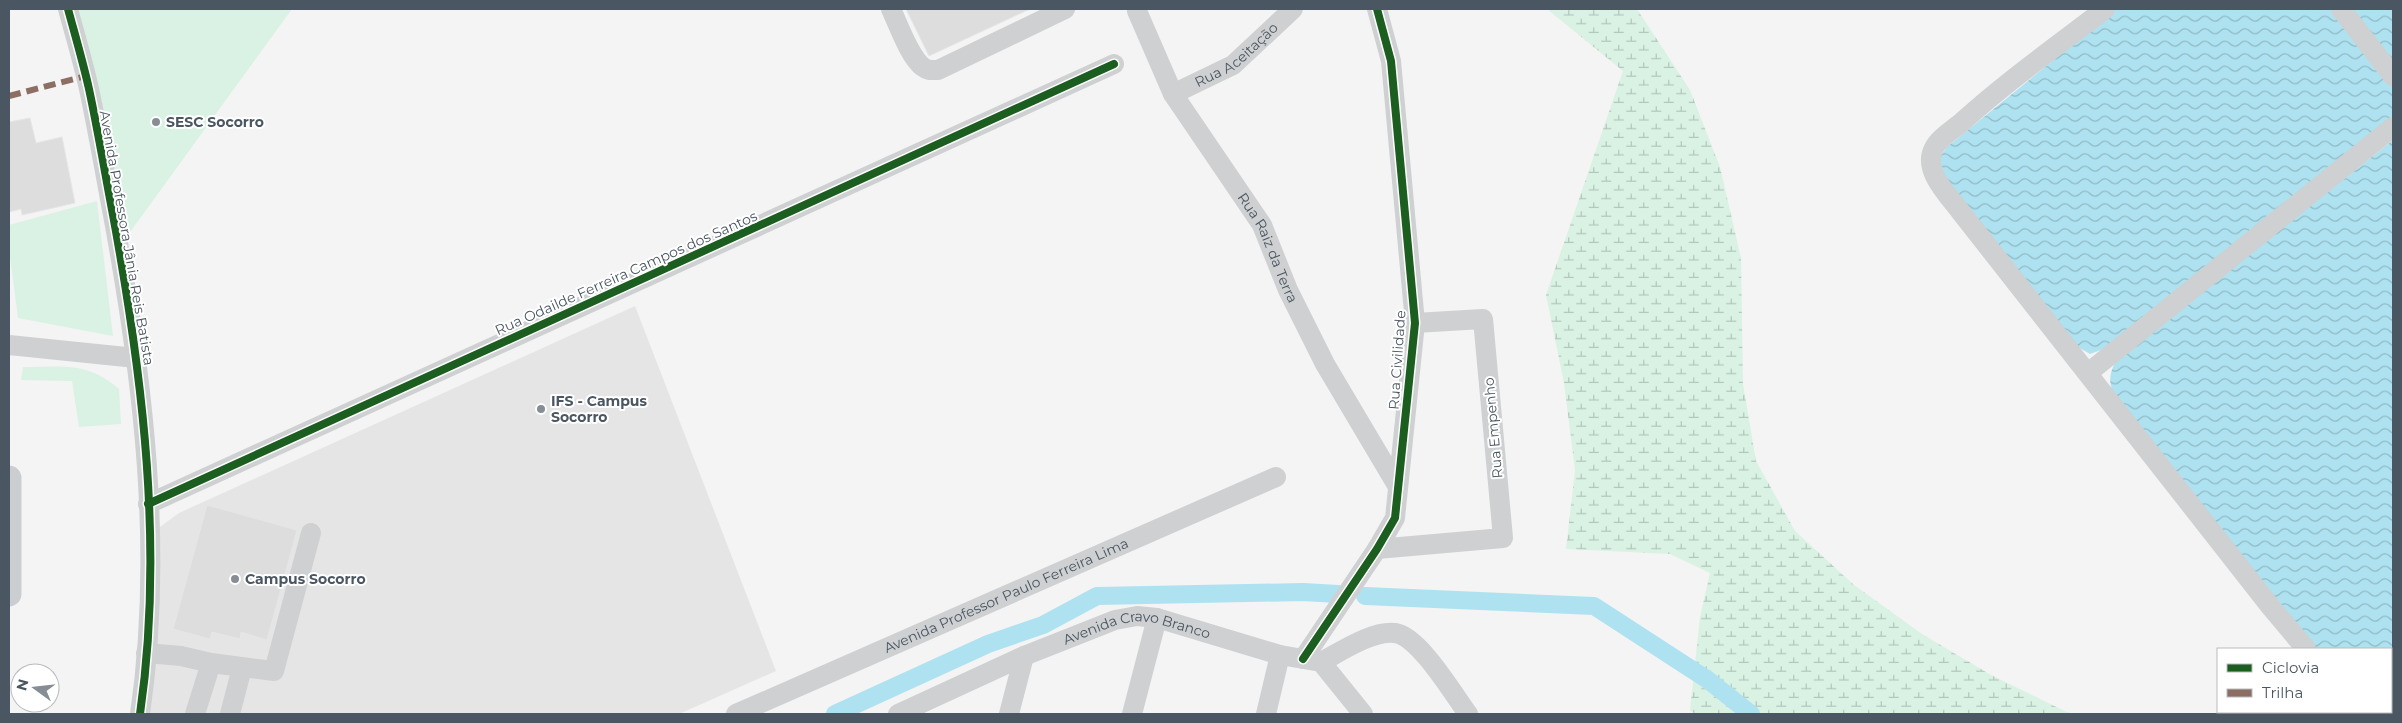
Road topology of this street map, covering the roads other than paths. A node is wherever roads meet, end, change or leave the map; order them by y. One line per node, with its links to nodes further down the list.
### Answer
1 (68, 9): 15 (street, Avenida Professora Jânia Reis Batista)
2 (891, 9): 3 (street)
3 (1065, 9)
4 (1138, 9): 11 (street, Rua Raiz da Terra)
5 (1293, 9): 11 (street, Rua Aceitação)
6 (1377, 9): 13 (street, Rua Civilidade)
7 (2105, 9): 16 (street)
8 (2341, 9): 10 (street)
9 (1114, 64): 20 (street, Rua Odailde Ferreira Campos dos Santos)
10 (2393, 76)
11 (1173, 94): 19 (street, Rua Raiz da Terra)
12 (2393, 127): 16 (street)
13 (1415, 323): 19 (street, Rua Civilidade); 22 (street, Rua Empenho)
14 (9, 345): 15 (street)
15 (136, 358): 20 (street, Avenida Professora Jânia Reis Batista)
16 (2088, 373): 25 (street)
17 (1276, 477): 35 (street, Avenida Professor Paulo Ferreira Lima)
18 (9, 478): 23 (main road)
19 (1398, 486): 22 (street, Rua Civilidade)
20 (148, 504): 26 (street, Avenida Professora Jânia Reis Batista)
21 (311, 533): 31 (street)
22 (1377, 549): 29 (street, Rua Civilidade)
23 (9, 594)
24 (1157, 618): 27 (street, Avenida Cravo Branco); 28 (street, Avenida Cravo Branco); 38 (street)
25 (2305, 648)
26 (146, 653): 30 (street); 32 (street, Avenida Professora Jânia Reis Batista)
27 (1280, 655): 29 (street, Avenida Cravo Branco); 39 (street)
28 (1024, 656): 36 (street, Avenida Cravo Branco); 37 (street)
29 (1312, 661): 40 (street); 41 (street)
30 (211, 664): 31 (street); 33 (street)
31 (242, 668): 34 (street)
32 (140, 714)
33 (195, 714)
34 (230, 714)
35 (736, 714)
36 (898, 714)
37 (1009, 714)
38 (1132, 714)
39 (1266, 714)
40 (1363, 714)
41 (1468, 714)

